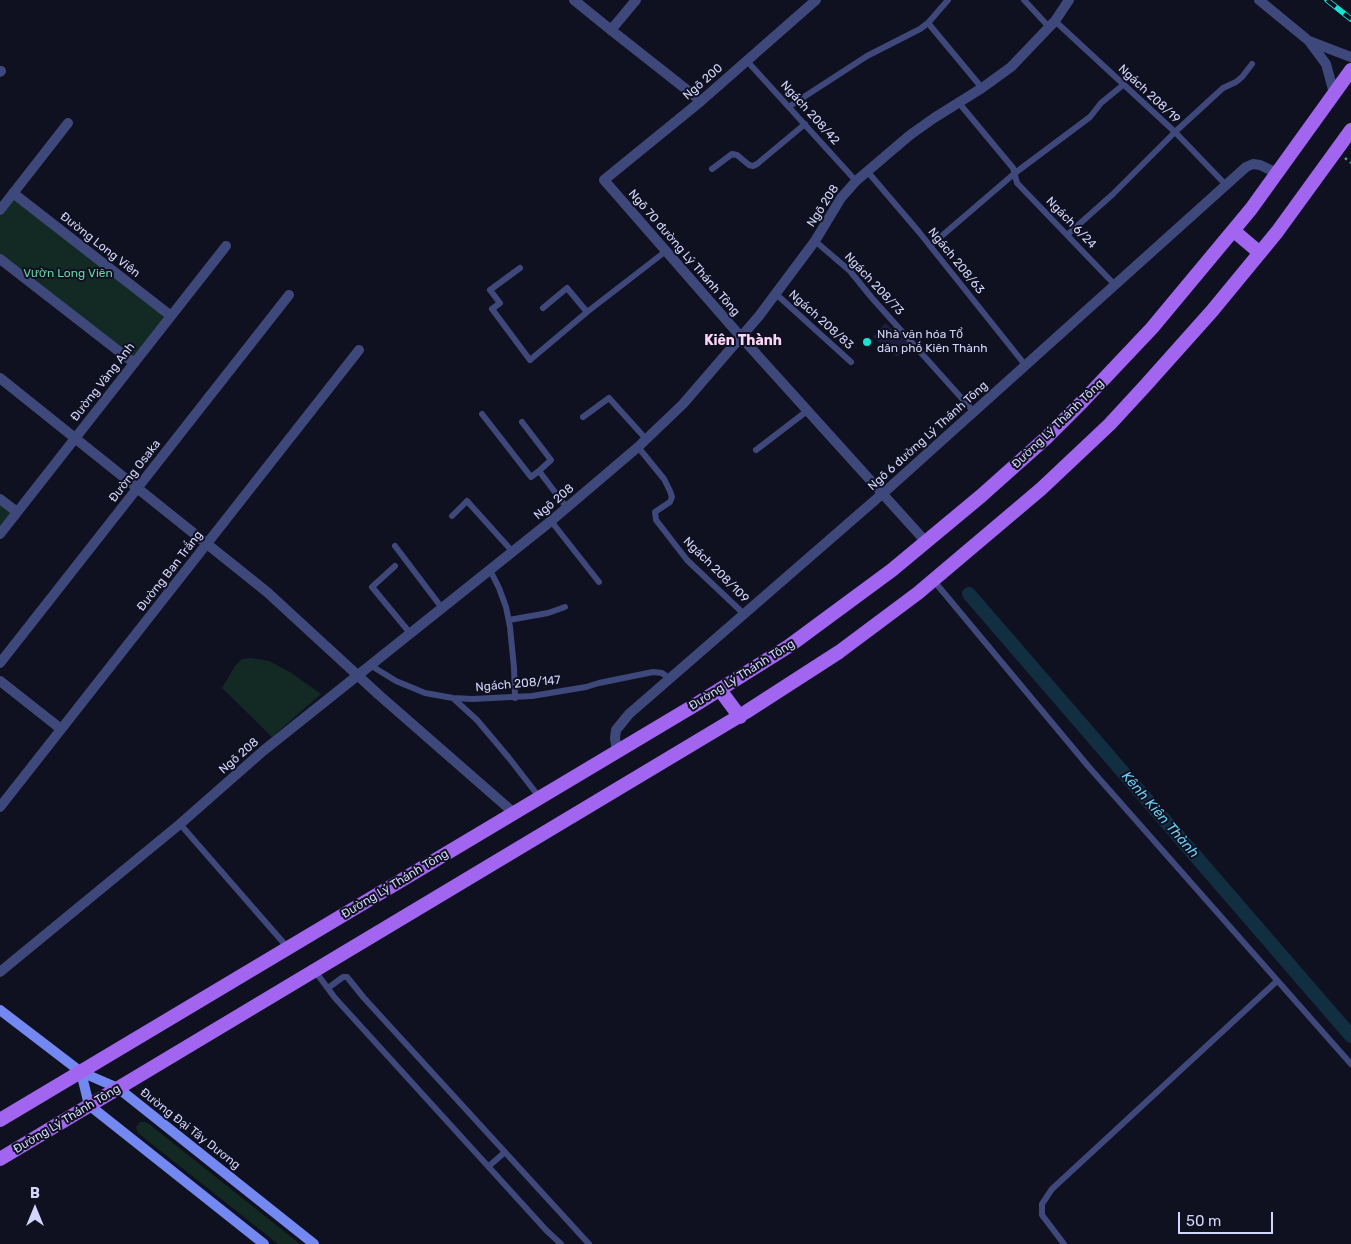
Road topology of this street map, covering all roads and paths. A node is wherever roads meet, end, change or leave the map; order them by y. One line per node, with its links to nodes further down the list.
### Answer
1 (574, 0): 10 (street)
2 (636, 0): 10 (street)
3 (816, 0): 13 (street, Ngõ 200)
4 (948, 0): 8 (lane)
5 (1024, 0): 9 (lane, Ngách 208/19)
6 (1069, 0): 9 (street, Ngõ 208)
7 (1259, 0): 11 (street)
8 (928, 23): 17 (lane); 21 (lane)
9 (1052, 24): 16 (lane, Ngách 208/19); 17 (street, Ngõ 208)
10 (611, 30): 19 (street)
11 (1310, 41): 12 (street); 18 (street)
12 (1351, 57)
13 (747, 61): 19 (street, Ngõ 200); 21 (lane, Ngách 208/42)
14 (1252, 64): 25 (lane)
15 (1351, 70): 18 (main road, Đường Lý Thánh Tông)
16 (1122, 85): 25 (lane, Ngách 208/19); 28 (lane)
17 (982, 88): 20 (street, Ngõ 208)
18 (1334, 93): 29 (main road, Đường Lý Thánh Tông)
19 (701, 102): 30 (street, Ngõ 200)
20 (959, 103): 27 (street, Ngõ 208); 28 (lane, Ngách 6/24)
21 (790, 106): 23 (lane, Ngách 208/42)
22 (68, 123): 33 (street)
23 (806, 124): 26 (lane); 31 (lane, Ngách 208/42)
24 (1351, 130): 41 (main road, Đường Lý Thánh Tông)
25 (1175, 132): 32 (lane, Ngách 208/19); 36 (lane)
26 (712, 168)
27 (867, 171): 31 (street, Ngõ 208); 39 (lane, Ngách 208/63)
28 (1015, 173): 36 (lane, Ngách 6/24); 39 (lane)
29 (1278, 173): 32 (street, Ngõ 6 đường Lý Thánh Tông); 35 (main road, Đường Lý Thánh Tông)
30 (604, 180): 40 (street, Ngõ 70 đường Lý Thánh Tông)
31 (856, 181): 37 (street, Ngõ 208)
32 (1226, 185): 44 (street, Ngõ 6 đường Lý Thánh Tông)
33 (13, 193): 34 (street); 49 (street, Đường Long Viên)
34 (0, 210)
35 (1234, 230): 41 (main road); 74 (main road, Đường Lý Thánh Tông)
36 (1067, 235): 44 (lane, Ngách 6/24)
37 (815, 241): 45 (street, Ngõ 208); 57 (lane, Ngách 208/73)
38 (226, 246): 49 (street, Đường Vàng Anh)
39 (930, 246): 54 (lane, Ngách 208/63)
40 (666, 251): 48 (lane); 50 (street, Ngõ 70 đường Lý Thánh Tông)
41 (1260, 253): 80 (main road, Đường Lý Thánh Tông)
42 (0, 258): 53 (street)
43 (520, 268): 48 (lane)
44 (1115, 285): 54 (street, Ngõ 6 đường Lý Thánh Tông)
45 (776, 294): 50 (street, Ngõ 208); 52 (lane, Ngách 208/83)
46 (289, 296): 66 (street, Đường Osaka)
47 (544, 308): 48 (lane)
48 (587, 312)
49 (171, 316): 53 (street, Đường Vàng Anh)
50 (741, 337): 56 (street, Ngõ 70 đường Lý Thánh Tông); 62 (street, Ngõ 208)
51 (359, 350): 75 (street, Đường Ban Trắng)
52 (851, 362)
53 (134, 363): 61 (street, Đường Vàng Anh)
54 (1026, 366): 57 (street, Ngõ 6 đường Lý Thánh Tông)
55 (0, 378): 61 (street)
56 (808, 411): 64 (lane); 67 (street, Ngõ 70 đường Lý Thánh Tông)
57 (974, 412): 67 (street, Ngõ 6 đường Lý Thánh Tông)
58 (482, 414): 65 (lane)
59 (583, 417): 62 (lane)
60 (522, 422): 65 (lane)
61 (75, 438): 66 (street); 70 (street, Đường Vàng Anh)
62 (646, 439): 63 (street, Ngõ 208)
63 (638, 447): 69 (street, Ngõ 208); 84 (lane, Ngách 208/109)
64 (756, 450)
65 (538, 471): 69 (lane)
66 (138, 488): 75 (street); 87 (street, Đường Osaka)
67 (882, 494): 74 (street, Ngõ 70 đường Lý Thánh Tông); 84 (street, Ngõ 6 đường Lý Thánh Tông)
68 (0, 500): 70 (street)
69 (567, 508): 72 (street, Ngõ 208)
70 (17, 512): 73 (street, Đường Vàng Anh)
71 (452, 516): 77 (lane)
72 (551, 521): 77 (street, Ngõ 208); 81 (lane)
73 (0, 534)
74 (927, 542): 92 (main road, Đường Lý Thánh Tông)
75 (207, 544): 89 (street); 96 (street, Đường Ban Trắng)
76 (395, 546): 82 (lane)
77 (512, 551): 79 (street, Ngõ 208)
78 (396, 566): 86 (lane)
79 (490, 570): 82 (street, Ngõ 208); 85 (lane)
80 (934, 581): 95 (main road, Đường Lý Thánh Tông); 105 (lane)
81 (599, 582)
82 (442, 608): 86 (street, Ngõ 208)
83 (565, 608): 85 (lane)
84 (744, 614): 90 (street, Ngõ 6 đường Lý Thánh Tông)
85 (509, 620): 94 (lane)
86 (410, 634): 88 (street, Ngõ 208)
87 (0, 663)
88 (370, 665): 89 (street, Ngõ 208); 93 (lane, Ngách 208/147)
89 (357, 676): 100 (street); 101 (street, Ngõ 208)
90 (670, 679): 94 (lane, Ngách 208/147); 97 (street, Ngõ 6 đường Lý Thánh Tông)
91 (0, 681): 96 (street)
92 (720, 690): 95 (main road); 97 (main road, Đường Lý Thánh Tông)
93 (453, 698): 94 (lane, Ngách 208/147); 98 (lane)
94 (515, 698)
95 (740, 717): 103 (main road, Đường Lý Thánh Tông)
96 (61, 729): 99 (street, Đường Ban Trắng)
97 (617, 752): 98 (main road, Đường Lý Thánh Tông)
98 (540, 798): 100 (main road, Đường Lý Thánh Tông)
99 (0, 807)
100 (514, 813): 102 (main road, Đường Lý Thánh Tông)
101 (180, 824): 102 (lane); 104 (street, Ngõ 208)
102 (288, 948): 109 (main road, Đường Lý Thánh Tông)
103 (315, 971): 106 (lane); 110 (main road, Đường Lý Thánh Tông)
104 (0, 972)
105 (1277, 981): 108 (lane); 120 (lane)
106 (328, 988): 113 (lane); 115 (lane)
107 (0, 1010): 109 (main road, Đường Đại Tây Dương)
108 (1351, 1064)
109 (81, 1072): 110 (main road, Đường Đại Tây Dương); 111 (main road); 112 (main road, Đường Lý Thánh Tông)
110 (118, 1088): 111 (main road, Đường Lý Thánh Tông); 117 (main road, Đường Đại Tây Dương)
111 (89, 1106): 114 (main road, Đường Lý Thánh Tông); 116 (main road)
112 (0, 1120)
113 (504, 1154): 115 (lane); 119 (lane)
114 (0, 1159)
115 (491, 1165): 118 (lane)
116 (264, 1244)
117 (314, 1244)
118 (561, 1244)
119 (589, 1244)
120 (1064, 1244)

